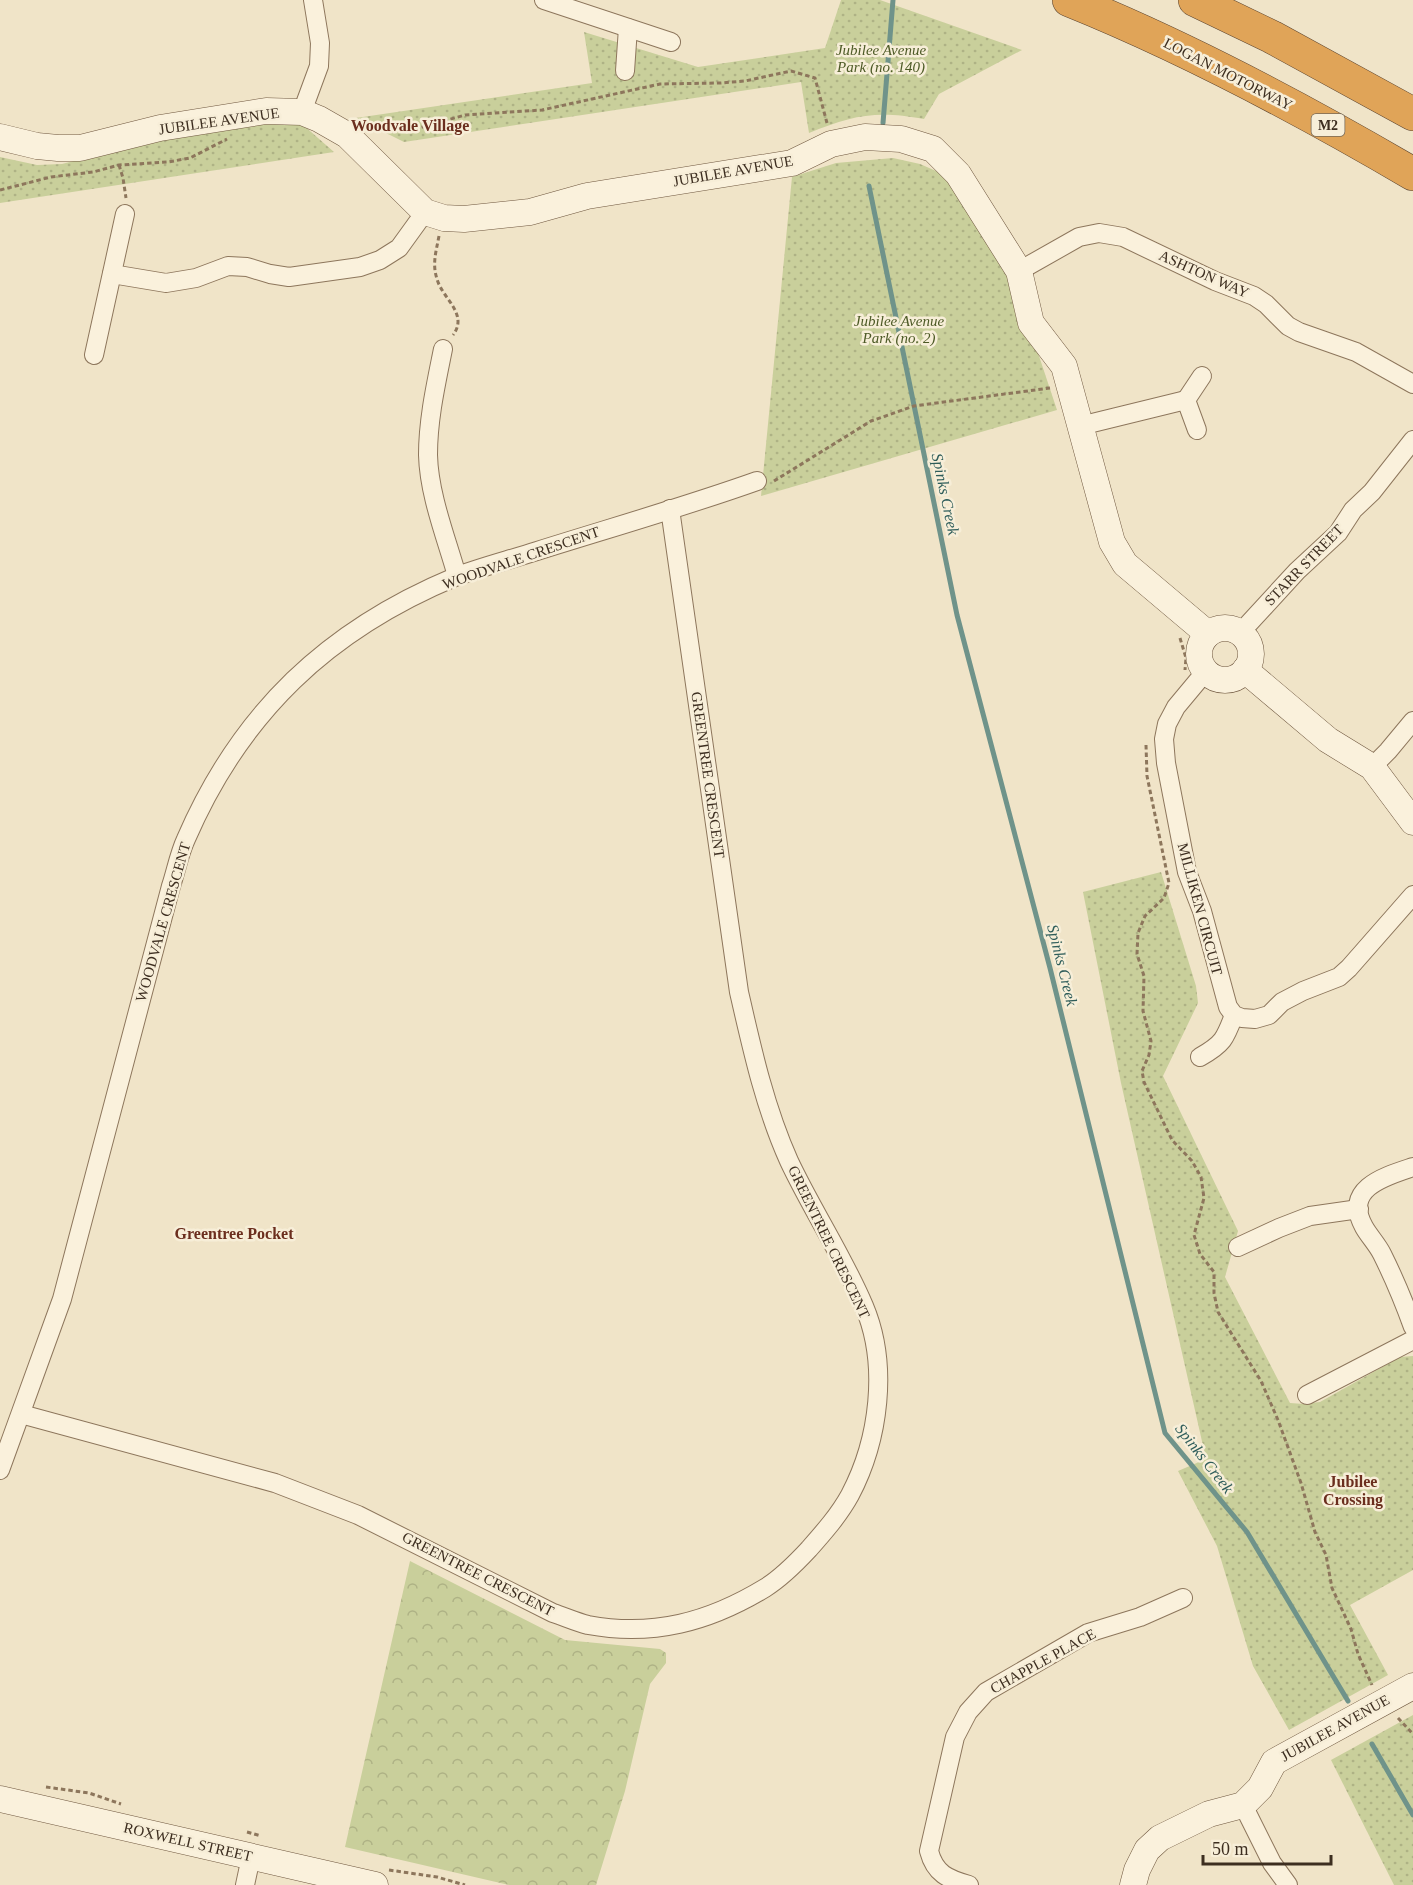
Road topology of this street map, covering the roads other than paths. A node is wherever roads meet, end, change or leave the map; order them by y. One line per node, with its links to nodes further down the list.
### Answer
1 (314, 0): 8 (street)
2 (544, 0): 5 (street)
3 (1069, 0): 11 (highway, LOGAN MOTORWAY / M2)
4 (1195, 0): 9 (highway)
5 (628, 28): 6 (street); 7 (street)
6 (671, 42)
7 (625, 72)
8 (302, 112): 10 (street, JUBILEE AVENUE); 13 (street, JUBILEE AVENUE)
9 (1413, 114)
10 (0, 137)
11 (1413, 174)
12 (125, 214): 15 (street)
13 (435, 215): 14 (street, JUBILEE AVENUE); 15 (street)
14 (1019, 271): 19 (street, ASHTON WAY); 21 (street, JUBILEE AVENUE)
15 (112, 274): 17 (street)
16 (443, 349): 26 (street)
17 (94, 355)
18 (1202, 376): 20 (street)
19 (1413, 384)
20 (1186, 400): 21 (street); 22 (street)
21 (1080, 426): 28 (street, JUBILEE AVENUE)
22 (1197, 430)
23 (1413, 440): 27 (street, STARR STREET)
24 (754, 482): 25 (street, WOODVALE CRESCENT)
25 (670, 509): 26 (street, WOODVALE CRESCENT); 43 (street, GREENTREE CRESCENT)
26 (457, 576): 43 (street, WOODVALE CRESCENT)
27 (1240, 633): 28 (street); 29 (street)
28 (1208, 634): 30 (street)
29 (1245, 670): 30 (street); 32 (street)
30 (1194, 673): 35 (street, MILLIKEN CIRCUIT)
31 (1413, 721): 32 (street)
32 (1372, 767): 33 (street)
33 (1413, 822)
34 (1413, 895): 35 (street)
35 (1234, 1015): 36 (street)
36 (1200, 1057)
37 (1413, 1167): 38 (street)
38 (1359, 1209): 39 (street); 40 (street)
39 (1238, 1248)
40 (1413, 1327)
41 (1413, 1340): 42 (street)
42 (1307, 1395)
43 (21, 1414): 44 (street, WOODVALE CRESCENT)
44 (0, 1470)
45 (1183, 1598): 50 (street, CHAPPLE PLACE)
46 (1413, 1686): 48 (street, JUBILEE AVENUE)
47 (0, 1799): 49 (street, ROXWELL STREET)
48 (1243, 1805): 54 (street); 55 (street)
49 (251, 1857): 51 (street); 52 (street, ROXWELL STREET)
50 (934, 1879): 53 (street, CHAPPLE PLACE)
51 (245, 1885)
52 (375, 1885)
53 (969, 1885)
54 (1133, 1885)
55 (1288, 1885)

